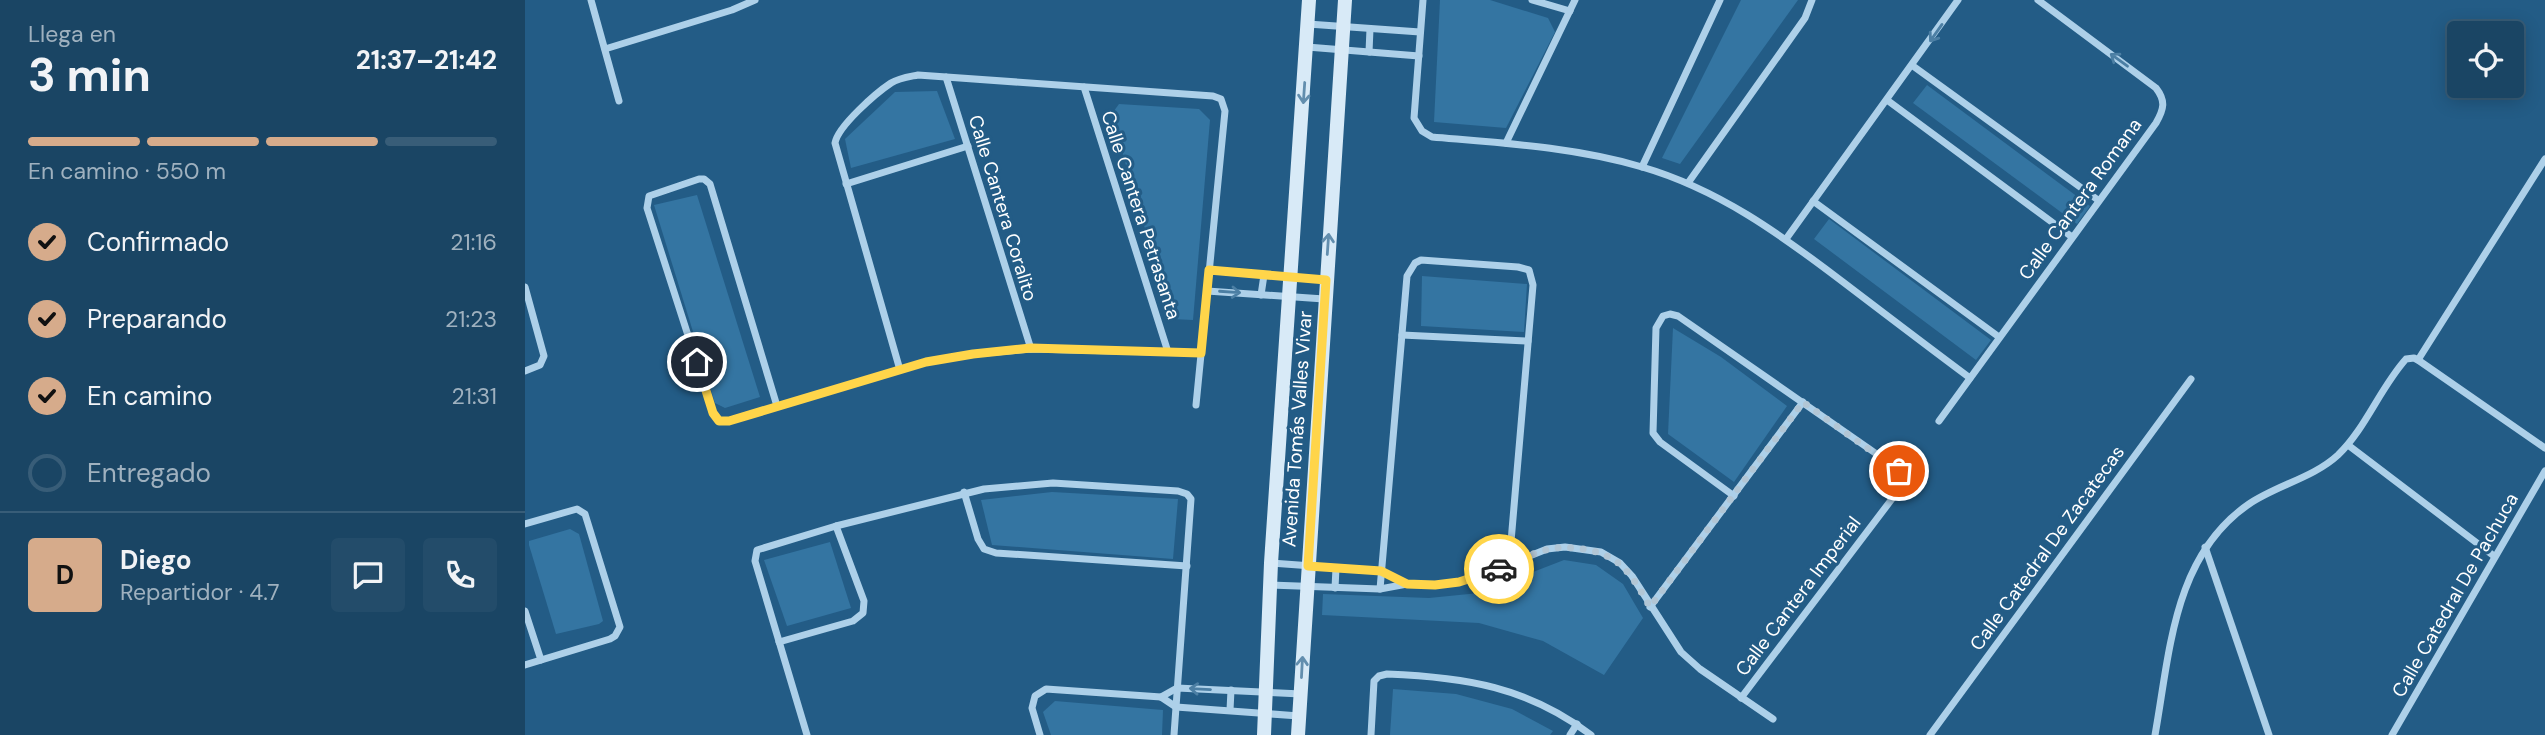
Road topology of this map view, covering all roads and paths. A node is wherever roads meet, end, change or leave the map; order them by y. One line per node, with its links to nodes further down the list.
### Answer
1 (591, 0): 20 (street)
2 (726, 0): 13 (street)
3 (755, 0): 13 (street)
4 (1309, 0): 15 (main road, Avenida Tomás Valles Vivar)
5 (1345, 0): 16 (main road, Avenida Tomás Valles Vivar)
6 (1423, 0): 18 (street)
7 (1532, 0): 14 (street)
8 (1575, 0): 14 (street)
9 (1720, 0): 32 (street)
10 (1812, 0): 33 (street)
11 (1958, 0): 24 (street, one-way to 24)
12 (2038, 0): 36 (street, Calle Cantera Romana, one-way to 12)
13 (732, 10): 20 (street)
14 (1570, 11): 29 (street)
15 (1308, 24): 16 (street); 19 (main road, Avenida Tomás Valles Vivar)
16 (1343, 26): 17 (street); 21 (main road, Avenida Tomás Valles Vivar)
17 (1370, 29): 18 (street); 22 (street)
18 (1420, 32): 23 (street)
19 (1307, 47): 21 (street); 41 (main road, Avenida Tomás Valles Vivar, one-way to 41)
20 (605, 49): 28 (street)
21 (1342, 50): 22 (street); 42 (main road, Avenida Tomás Valles Vivar, one-way to 21)
22 (1369, 52): 23 (street)
23 (1419, 56): 29 (street)
24 (1913, 66): 27 (street); 36 (street)
25 (946, 77): 26 (street, Calle Cantera Petrasanta); 30 (street, Calle Cantera Coralito); 34 (street, Calle Cantera Petrasanta)
26 (1084, 87): 39 (street, Calle Cantera Petrasanta); 52 (street, Calle Cantera Petrasanta)
27 (1887, 100): 35 (street); 37 (street)
28 (619, 101)
29 (1506, 143): 32 (street)
30 (968, 146): 34 (street); 51 (street, Calle Cantera Coralito)
31 (2545, 159): 54 (street)
32 (1642, 167): 33 (street)
33 (1688, 183): 38 (street)
34 (846, 184): 55 (street, Calle Cantera Petrasanta)
35 (1813, 201): 38 (street); 49 (street)
36 (2098, 201): 37 (street, Calle Cantera Romana)
37 (2072, 237): 49 (street, Calle Cantera Romana)
38 (1786, 239): 57 (street)
39 (1209, 270): 40 (street); 44 (street, Calle Cantera Petrasanta)
40 (1264, 275): 41 (street); 45 (street)
41 (1290, 277): 42 (street); 46 (main road, Avenida Tomás Valles Vivar)
42 (1326, 280): 47 (main road, Avenida Tomás Valles Vivar)
43 (525, 287): 56 (street)
44 (1207, 291): 45 (street, one-way to 45); 53 (street, Calle Cantera Petrasanta)
45 (1261, 295): 46 (street)
46 (1289, 297): 47 (street); 72 (main road, Avenida Tomás Valles Vivar)
47 (1324, 299): 75 (main road, Avenida Tomás Valles Vivar)
48 (1402, 335): 50 (street); 50 (street); 77 (street)
49 (1999, 337): 57 (street, Calle Cantera Romana)
50 (1528, 341): 73 (street)
51 (1031, 348): 52 (street); 55 (street)
52 (1168, 352): 53 (street)
53 (1201, 353): 60 (street, Calle Cantera Petrasanta)
54 (2414, 359): 63 (street); 64 (street)
55 (900, 370): 61 (street)
56 (525, 371)
57 (1969, 378): 62 (street, Calle Cantera Romana)
58 (2191, 379): 108 (street, Calle Catedral De Zacatecas)
59 (1803, 402): 67 (street); 67 (street, Calle Cantera Imperial); 93 (street, Calle Cantera Imperial)
60 (1196, 405)
61 (777, 406): 61 (street)
62 (1939, 421)
63 (2348, 445): 70 (street); 71 (street)
64 (2545, 448)
65 (2545, 471): 71 (street, Calle Catedral De Pachuca)
66 (964, 492): 69 (street); 74 (street); 74 (street)
67 (1734, 496): 83 (street)
68 (525, 524): 86 (street)
69 (836, 526): 85 (street); 85 (street)
70 (2205, 547): 109 (street); 110 (street)
71 (2494, 556): 111 (street, Calle Catedral De Pachuca)
72 (1271, 563): 75 (street, Calle Cantera Imperial); 79 (main road, Avenida Tomás Valles Vivar)
73 (1509, 565): 78 (street, Calle Cantera Imperial); 83 (street, Calle Cantera Imperial)
74 (1187, 566): 88 (street)
75 (1308, 566): 76 (street, Calle Cantera Imperial); 80 (main road, Avenida Tomás Valles Vivar)
76 (1336, 568): 77 (street, Calle Cantera Imperial); 81 (street)
77 (1381, 571): 78 (street, Calle Cantera Imperial); 82 (street)
78 (1407, 584): 82 (street, Calle Cantera Imperial)
79 (1269, 585): 80 (street, Calle Cantera Imperial); 90 (main road, Avenida Tomás Valles Vivar)
80 (1306, 586): 81 (street, Calle Cantera Imperial); 91 (main road, Avenida Tomás Valles Vivar, one-way to 80)
81 (1335, 588): 82 (street, Calle Cantera Imperial)
82 (1380, 589)
83 (1650, 607): 93 (street, Calle Cantera Imperial)
84 (525, 611): 86 (street)
85 (779, 642): 100 (street)
86 (541, 660): 87 (street)
87 (525, 665)
88 (1177, 688): 89 (street, one-way to 88); 92 (street); 94 (street)
89 (1231, 690): 90 (street); 95 (street)
90 (1267, 692): 91 (street); 96 (main road, Avenida Tomás Valles Vivar)
91 (1301, 694): 97 (main road, Avenida Tomás Valles Vivar)
92 (1161, 697): 94 (street); 101 (street)
93 (1741, 698): 98 (street, Calle Cantera Imperial)
94 (1176, 707): 95 (street); 102 (street)
95 (1230, 710): 96 (street)
96 (1265, 713): 97 (street); 103 (main road, Avenida Tomás Valles Vivar)
97 (1300, 716): 104 (main road, Avenida Tomás Valles Vivar)
98 (1773, 719)
99 (1577, 724): 105 (street); 106 (street); 107 (street)
100 (807, 735)
101 (1040, 735)
102 (1174, 735)
103 (1264, 735)
104 (1298, 735)
105 (1371, 735)
106 (1570, 735)
107 (1591, 735)
108 (1930, 735)
109 (2155, 735)
110 (2269, 735)
111 (2392, 735)

